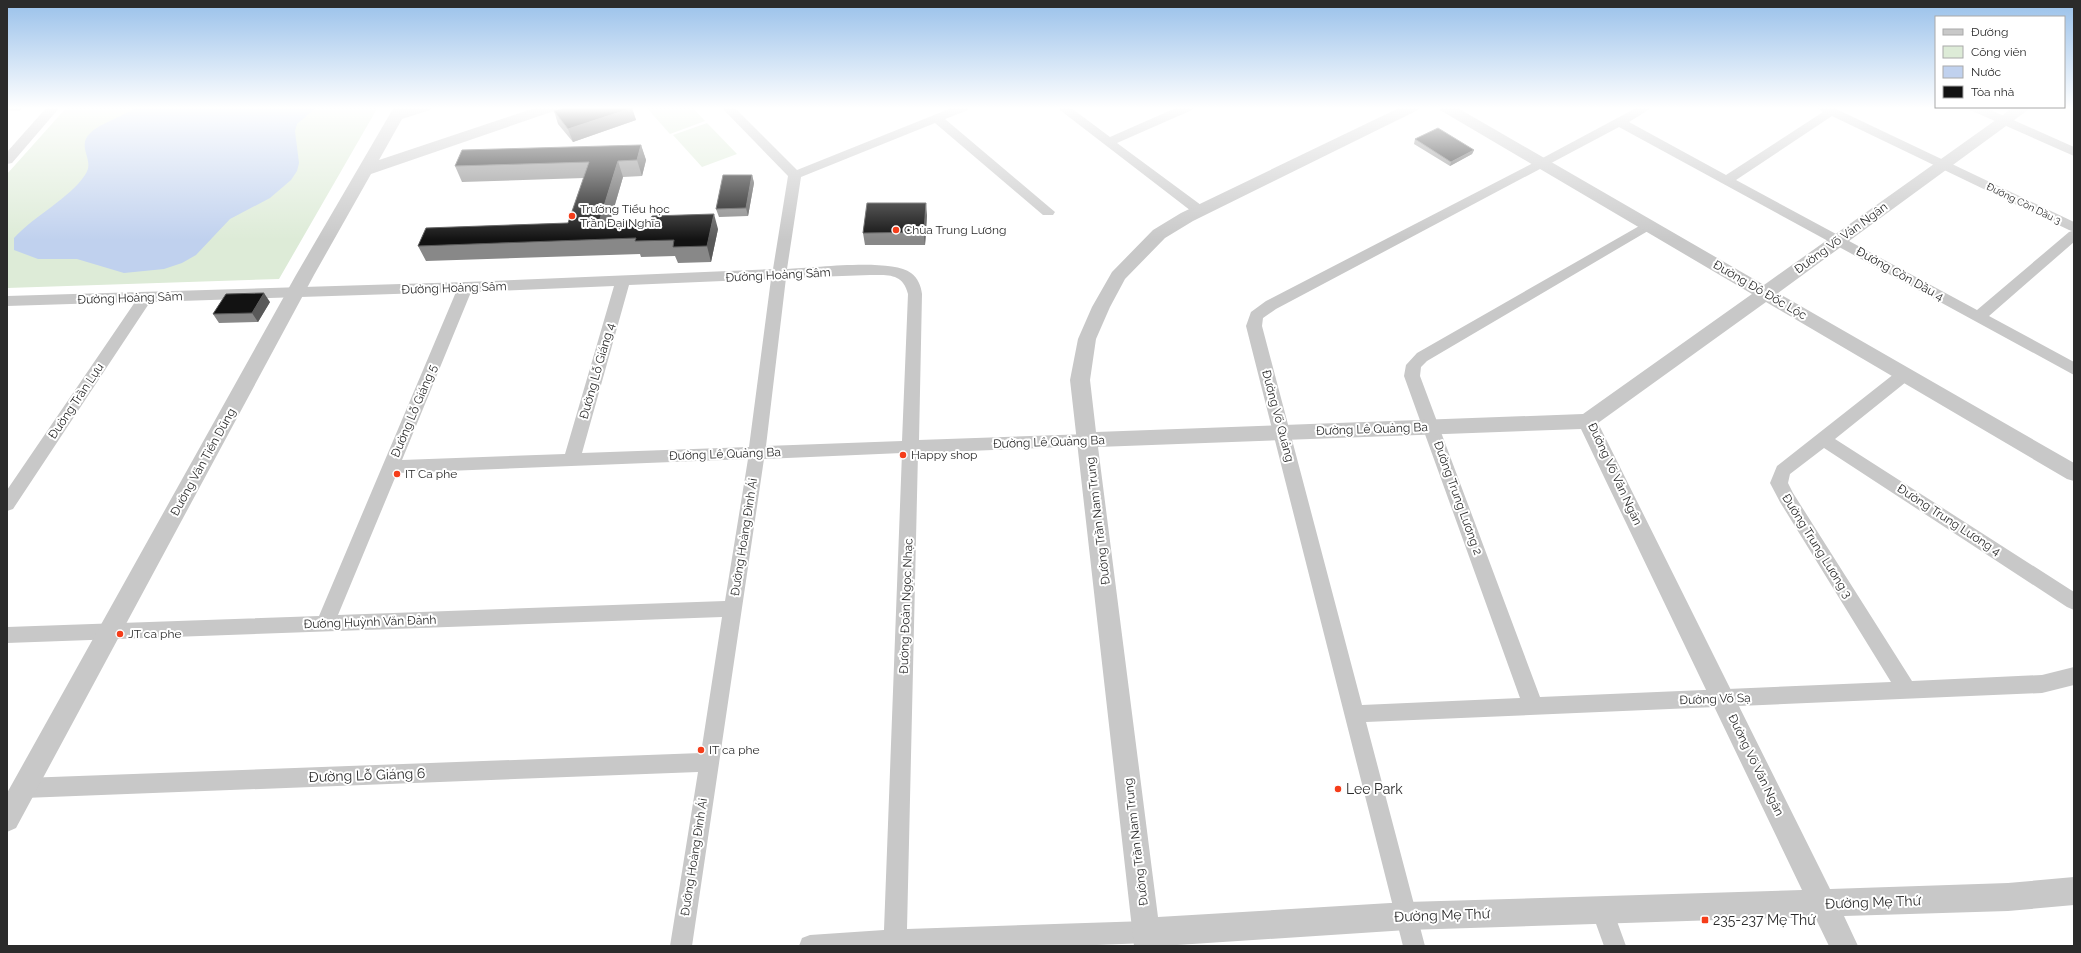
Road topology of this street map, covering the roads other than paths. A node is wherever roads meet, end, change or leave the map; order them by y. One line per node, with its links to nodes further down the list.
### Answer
1 (15, 151): 15 (street)
2 (375, 151): 18 (street, Đường Văn Tiến Dũng)
3 (421, 151): 18 (street)
4 (771, 151): 19 (street)
5 (853, 151): 19 (street)
6 (976, 151): 22 (street)
7 (1121, 151): 21 (street)
8 (1322, 151): 21 (street, Đường Trần Nam Trung)
9 (1521, 151): 16 (street, Đường Đô Đốc Lộc)
10 (1565, 151): 16 (street, Đường Võ Quảng)
11 (1674, 151): 20 (street, Đường Cồn Dầu 4)
12 (1768, 151): 20 (street)
13 (1915, 151): 17 (street, Đường Cồn Dầu 3)
14 (1962, 151): 17 (street, Đường Võ Văn Ngân)
15 (7, 160)
16 (1542, 164): 23 (street, Đường Đô Đốc Lộc); 40 (street, Đường Võ Quảng)
17 (1943, 165): 24 (street, Đường Cồn Dầu 3); 26 (street, Đường Võ Văn Ngân)
18 (363, 171): 32 (street, Đường Văn Tiến Dũng)
19 (795, 175): 28 (street, Đường Hoàng Đình Ái)
20 (1727, 180): 26 (street, Đường Cồn Dầu 4)
21 (1200, 211): 42 (street, Đường Trần Nam Trung)
22 (1048, 212)
23 (1648, 225): 31 (street, Đường Đô Đốc Lộc); 39 (street, Đường Trung Lương 2)
24 (2074, 227)
25 (2074, 235): 35 (street)
26 (1838, 240): 31 (street, Đường Võ Văn Ngân); 35 (street, Đường Cồn Dầu 4)
27 (901, 273): 28 (street, Đường Hoàng Sâm); 43 (street, Đường Đoàn Ngọc Nhạc)
28 (779, 275): 29 (street, Đường Hoàng Sâm); 44 (street, Đường Hoàng Đình Ái)
29 (623, 281): 30 (street, Đường Hoàng Sâm); 45 (street, Đường Lỗ Giáng 4)
30 (466, 287): 32 (street, Đường Hoàng Sâm); 46 (street, Đường Lỗ Giáng 5)
31 (1765, 292): 37 (street, Đường Đô Đốc Lộc); 38 (street, Đường Võ Văn Ngân)
32 (296, 293): 33 (street, Đường Hoàng Sâm); 52 (street, Đường Văn Tiến Dũng)
33 (145, 298): 34 (street, Đường Hoàng Sâm); 48 (street, Đường Trần Lựu)
34 (8, 303)
35 (1978, 317): 36 (street, Đường Cồn Dầu 4)
36 (2074, 369)
37 (1905, 374): 41 (street, Đường Trung Lương 3); 47 (street, Đường Đô Đốc Lộc)
38 (1587, 421): 39 (street, Đường Lê Quảng Ba); 56 (street, Đường Võ Văn Ngân)
39 (1432, 427): 40 (street, Đường Lê Quảng Ba); 57 (street, Đường Trung Lương 2)
40 (1282, 433): 42 (street, Đường Lê Quảng Ba); 58 (street, Đường Võ Quảng)
41 (1823, 439): 49 (street, Đường Trung Lương 4); 55 (street, Đường Trung Lương 3)
42 (1088, 440): 43 (street, Đường Lê Quảng Ba); 66 (street, Đường Trần Nam Trung)
43 (911, 447): 44 (street, Đường Lê Quảng Ba); 67 (street, Đường Đoàn Ngọc Nhạc)
44 (757, 453): 45 (street, Đường Lê Quảng Ba); 50 (street, Đường Hoàng Đình Ái)
45 (572, 460): 46 (street, Đường Lê Quảng Ba)
46 (390, 467): 51 (street, Đường Lỗ Giáng 5)
47 (2074, 473)
48 (7, 504)
49 (2074, 602)
50 (733, 609): 51 (street, Đường Huỳnh Văn Đảnh); 59 (street, Đường Hoàng Đình Ái)
51 (325, 624): 52 (street, Đường Huỳnh Văn Đảnh)
52 (110, 631): 53 (street, Đường Huỳnh Văn Đảnh); 60 (street, Đường Văn Tiến Dũng)
53 (7, 635)
54 (2074, 676): 55 (street, Đường Võ Sạ)
55 (1907, 690): 56 (street, Đường Võ Sạ)
56 (1723, 699): 57 (street, Đường Võ Sạ); 63 (street, Đường Võ Văn Ngân)
57 (1533, 706): 58 (street, Đường Võ Sạ)
58 (1354, 714): 65 (street, Đường Võ Quảng)
59 (709, 762): 60 (street, Đường Lỗ Giáng 6); 68 (street, Đường Hoàng Đình Ái)
60 (24, 788): 61 (street, Đường Văn Tiến Dũng)
61 (7, 819)
62 (2074, 892): 63 (street, Đường Mẹ Thứ)
63 (1824, 903): 64 (street, Đường Mẹ Thứ); 72 (street, Đường Võ Văn Ngân)
64 (1602, 910): 65 (street, Đường Mẹ Thứ); 71 (street)
65 (1407, 916): 66 (street, Đường Mẹ Thứ); 70 (street, Đường Võ Quảng)
66 (1148, 939): 67 (street, Đường Mẹ Thứ)
67 (895, 943): 69 (street, Đường Mẹ Thứ)
68 (681, 946)
69 (810, 946)
70 (1414, 946)
71 (1615, 946)
72 (1844, 946)

